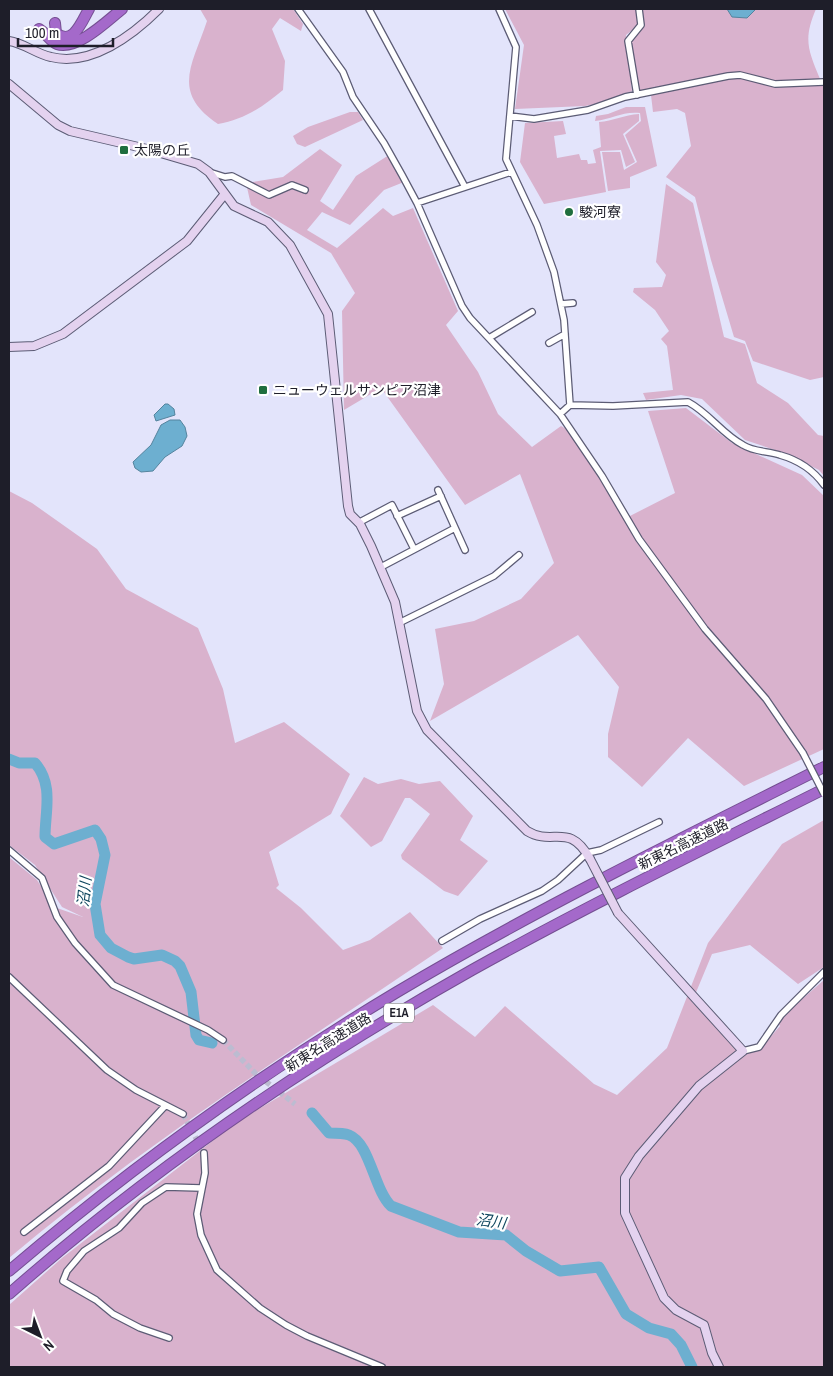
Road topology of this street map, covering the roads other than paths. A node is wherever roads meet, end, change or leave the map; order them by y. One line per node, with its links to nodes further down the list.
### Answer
1 (89, 9): 8 (highway)
2 (122, 9): 9 (highway)
3 (159, 9): 10 (street)
4 (298, 9): 20 (street)
5 (368, 9): 17 (street)
6 (499, 9): 14 (street)
7 (639, 9): 13 (street)
8 (55, 23)
9 (39, 30)
10 (9, 41)
11 (824, 82): 13 (street)
12 (9, 84): 15 (street)
13 (637, 95): 14 (street)
14 (510, 116): 16 (street)
15 (209, 172): 18 (street); 19 (street)
16 (511, 172): 17 (street); 22 (street)
17 (465, 187): 20 (street)
18 (304, 190)
19 (224, 195): 27 (street); 32 (street)
20 (417, 202): 25 (street)
21 (573, 303): 22 (street)
22 (561, 304): 24 (street)
23 (532, 312): 25 (street)
24 (564, 334): 26 (street); 28 (street)
25 (489, 338): 29 (street)
26 (548, 343)
27 (9, 347)
28 (570, 405): 29 (street); 30 (street)
29 (560, 414): 41 (street, bridge)
30 (824, 485)
31 (398, 516): 32 (street); 33 (street); 34 (street)
32 (358, 523): 37 (street)
33 (455, 528): 34 (street); 35 (street)
34 (414, 549): 37 (street)
35 (465, 550)
36 (519, 555): 38 (street)
37 (381, 566): 38 (street)
38 (399, 623): 44 (street)
39 (824, 767): 55 (highway, 新東名高速道路 / E1A)
40 (824, 789): 56 (highway, 新東名高速道路 / E1A)
41 (824, 794)
42 (659, 822): 44 (street)
43 (9, 850): 48 (street)
44 (588, 856): 45 (street); 49 (street, bridge)
45 (442, 941)
46 (824, 972): 49 (street)
47 (9, 977): 50 (street)
48 (222, 1040)
49 (743, 1050): 59 (street)
50 (165, 1106): 51 (street); 54 (street)
51 (183, 1114)
52 (204, 1153): 53 (street)
53 (201, 1188): 57 (street); 58 (street)
54 (24, 1232)
55 (9, 1271)
56 (9, 1294)
57 (169, 1338)
58 (382, 1367)
59 (719, 1367)

